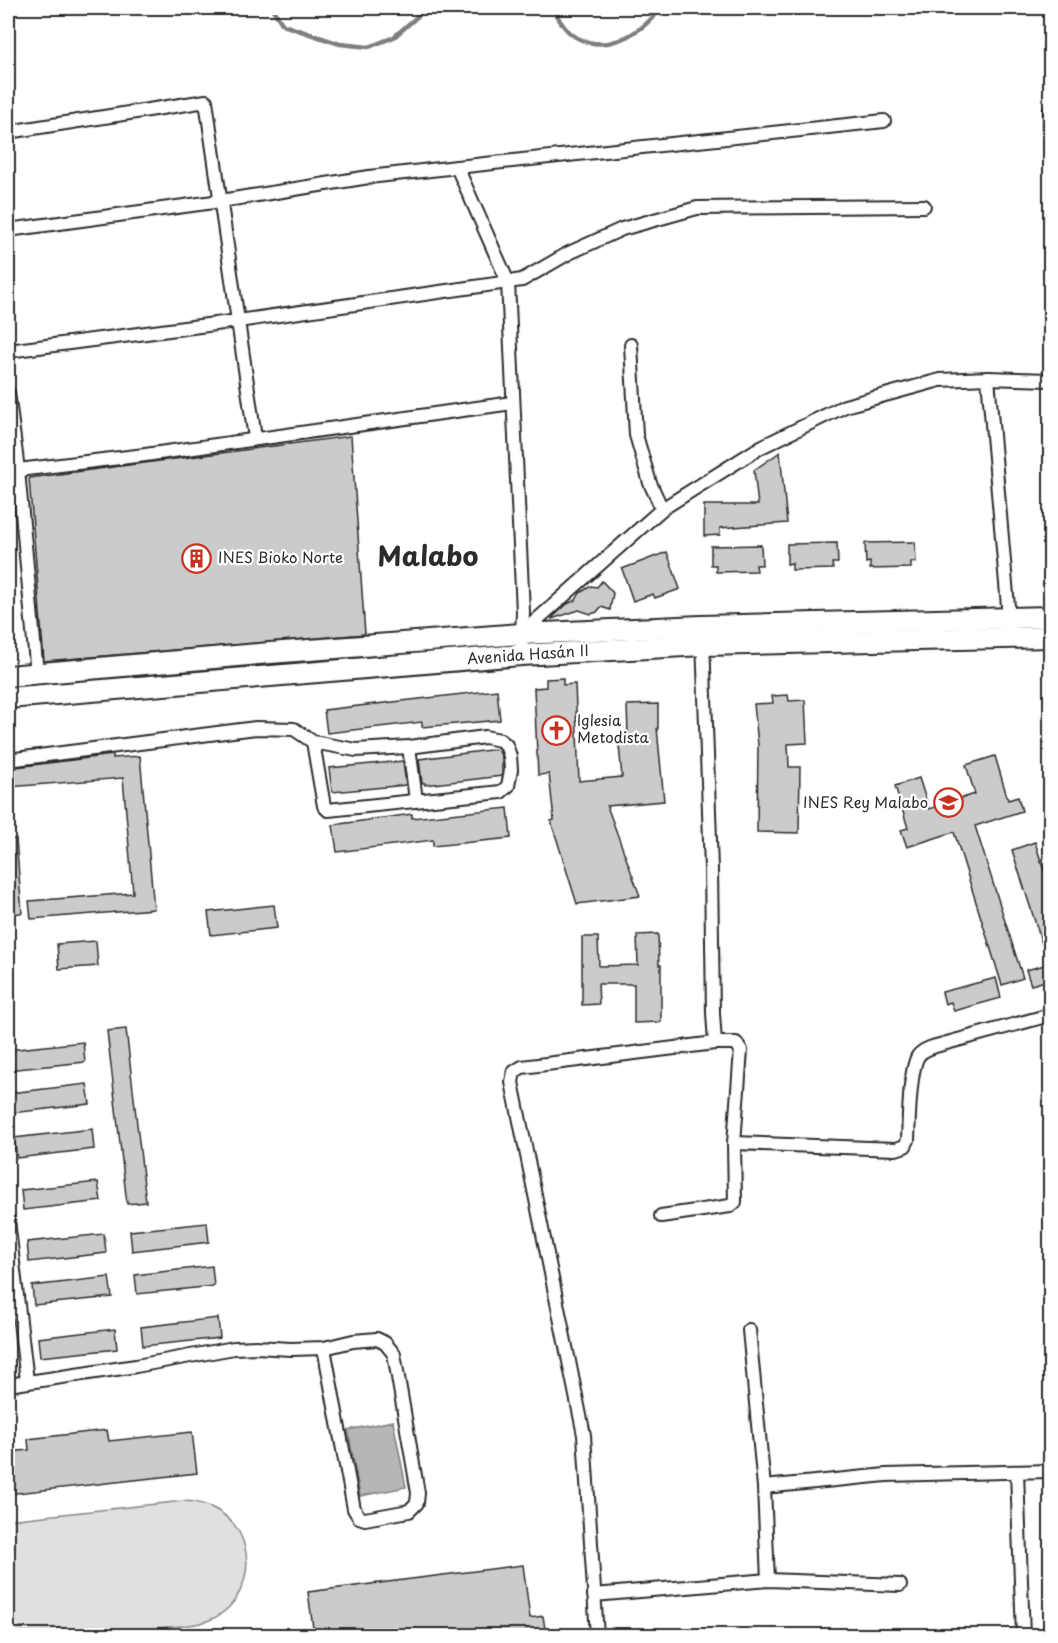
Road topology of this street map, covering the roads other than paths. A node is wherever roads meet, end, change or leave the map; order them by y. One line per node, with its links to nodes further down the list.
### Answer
1 (1050, 111): 3 (street)
2 (884, 121): 5 (street)
3 (1050, 131)
4 (8, 132): 6 (street)
5 (458, 167): 6 (street); 9 (street)
6 (221, 201): 8 (street); 10 (street)
7 (924, 206): 9 (street)
8 (8, 230)
9 (508, 282): 10 (street); 16 (street)
10 (238, 321): 12 (street); 17 (street)
11 (631, 345): 19 (street)
12 (8, 351)
13 (988, 378): 14 (street); 19 (street); 21 (street)
14 (1050, 380)
15 (8, 392): 18 (street)
16 (512, 403): 17 (street); 22 (street)
17 (255, 438): 18 (street)
18 (18, 470): 26 (street)
19 (662, 509): 22 (street)
20 (1050, 616): 21 (main road, Avenida Hasán II)
21 (1009, 618): 23 (main road, Avenida Hasán II)
22 (521, 634): 23 (main road, Avenida Hasán II); 25 (street); 26 (main road, Avenida Hasán II)
23 (702, 635): 24 (main road, Avenida Hasán II); 25 (main road, Avenida Hasán II); 34 (street)
24 (1050, 637)
25 (521, 655): 28 (main road, Avenida Hasán II)
26 (37, 674): 27 (main road, Avenida Hasán II)
27 (8, 676)
28 (8, 698)
29 (313, 742): 30 (street); 31 (street); 32 (street)
30 (409, 747): 32 (street); 32 (street)
31 (8, 760)
32 (416, 800)
33 (1050, 1015): 35 (street)
34 (715, 1043): 35 (street); 47 (street)
35 (734, 1143): 36 (street)
36 (661, 1216)
37 (8, 1220): 40 (street)
38 (749, 1330): 44 (street)
39 (324, 1348): 39 (street); 40 (street)
40 (27, 1381): 41 (street)
41 (8, 1385)
42 (1050, 1471): 43 (street)
43 (1017, 1472): 44 (street); 49 (street)
44 (764, 1487): 45 (street)
45 (768, 1580): 46 (street); 47 (street)
46 (900, 1585)
47 (594, 1595): 48 (street)
48 (597, 1635)
49 (1023, 1635)

